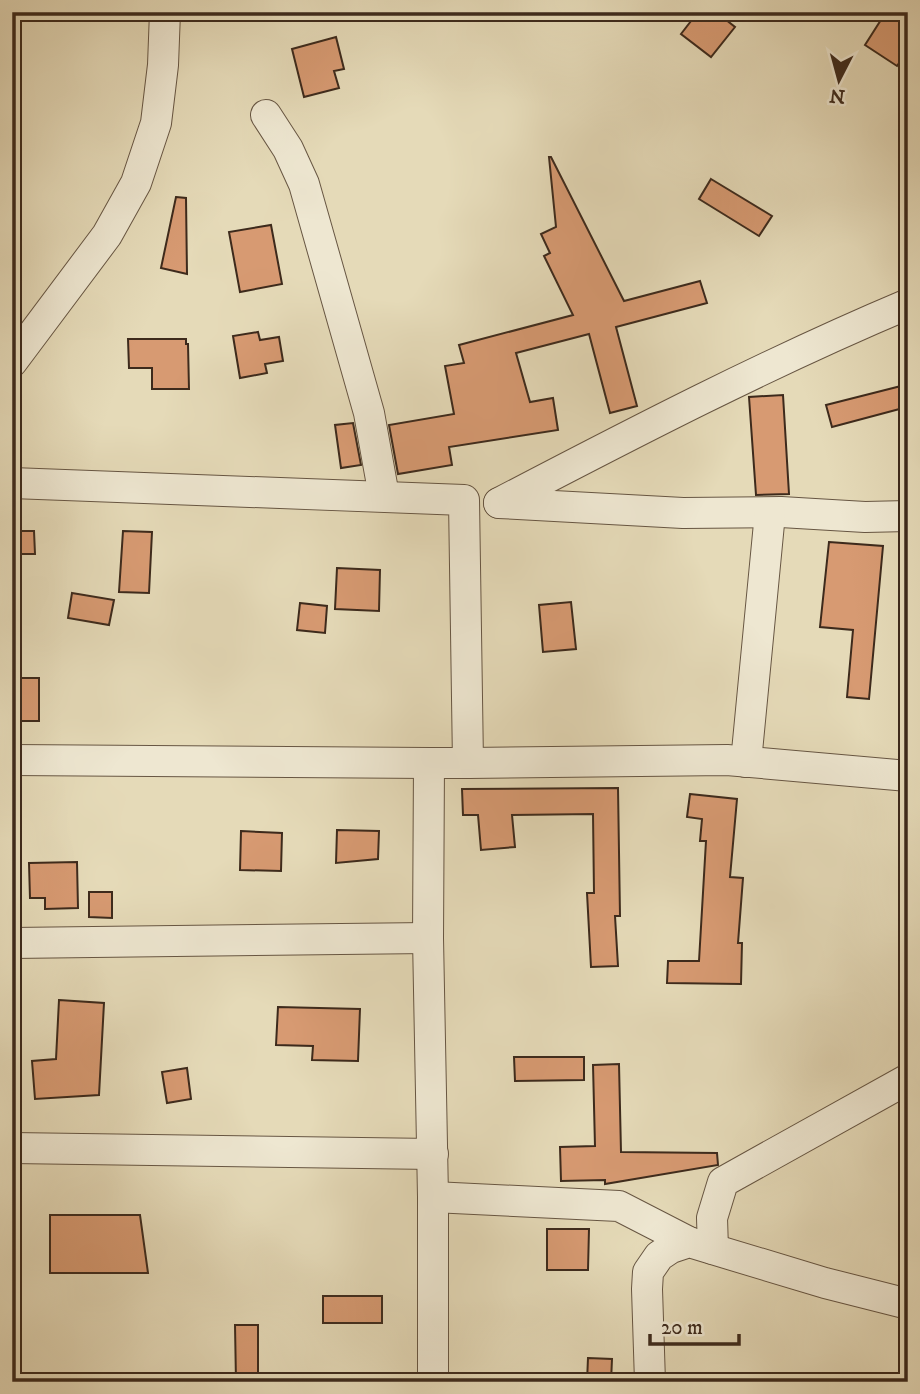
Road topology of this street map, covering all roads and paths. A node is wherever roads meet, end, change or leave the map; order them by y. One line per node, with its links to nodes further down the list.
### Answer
1 (165, 12): 4 (street)
2 (266, 116): 6 (street)
3 (908, 303): 8 (street)
4 (12, 362)
5 (12, 483): 6 (street)
6 (384, 496): 7 (street)
7 (464, 500): 8 (street); 14 (street)
8 (499, 503): 9 (street)
9 (770, 513): 10 (street); 12 (street)
10 (908, 516)
11 (12, 760): 13 (street)
12 (746, 762): 14 (street); 15 (street)
13 (429, 763): 14 (street); 16 (street)
14 (468, 763)
15 (908, 776)
16 (428, 938): 17 (street); 20 (street)
17 (12, 943)
18 (908, 1079): 22 (street)
19 (12, 1148): 20 (street)
20 (433, 1153): 21 (street)
21 (433, 1197): 22 (street); 24 (street)
22 (701, 1245): 23 (street); 25 (street)
23 (908, 1304)
24 (432, 1382)
25 (650, 1382)

